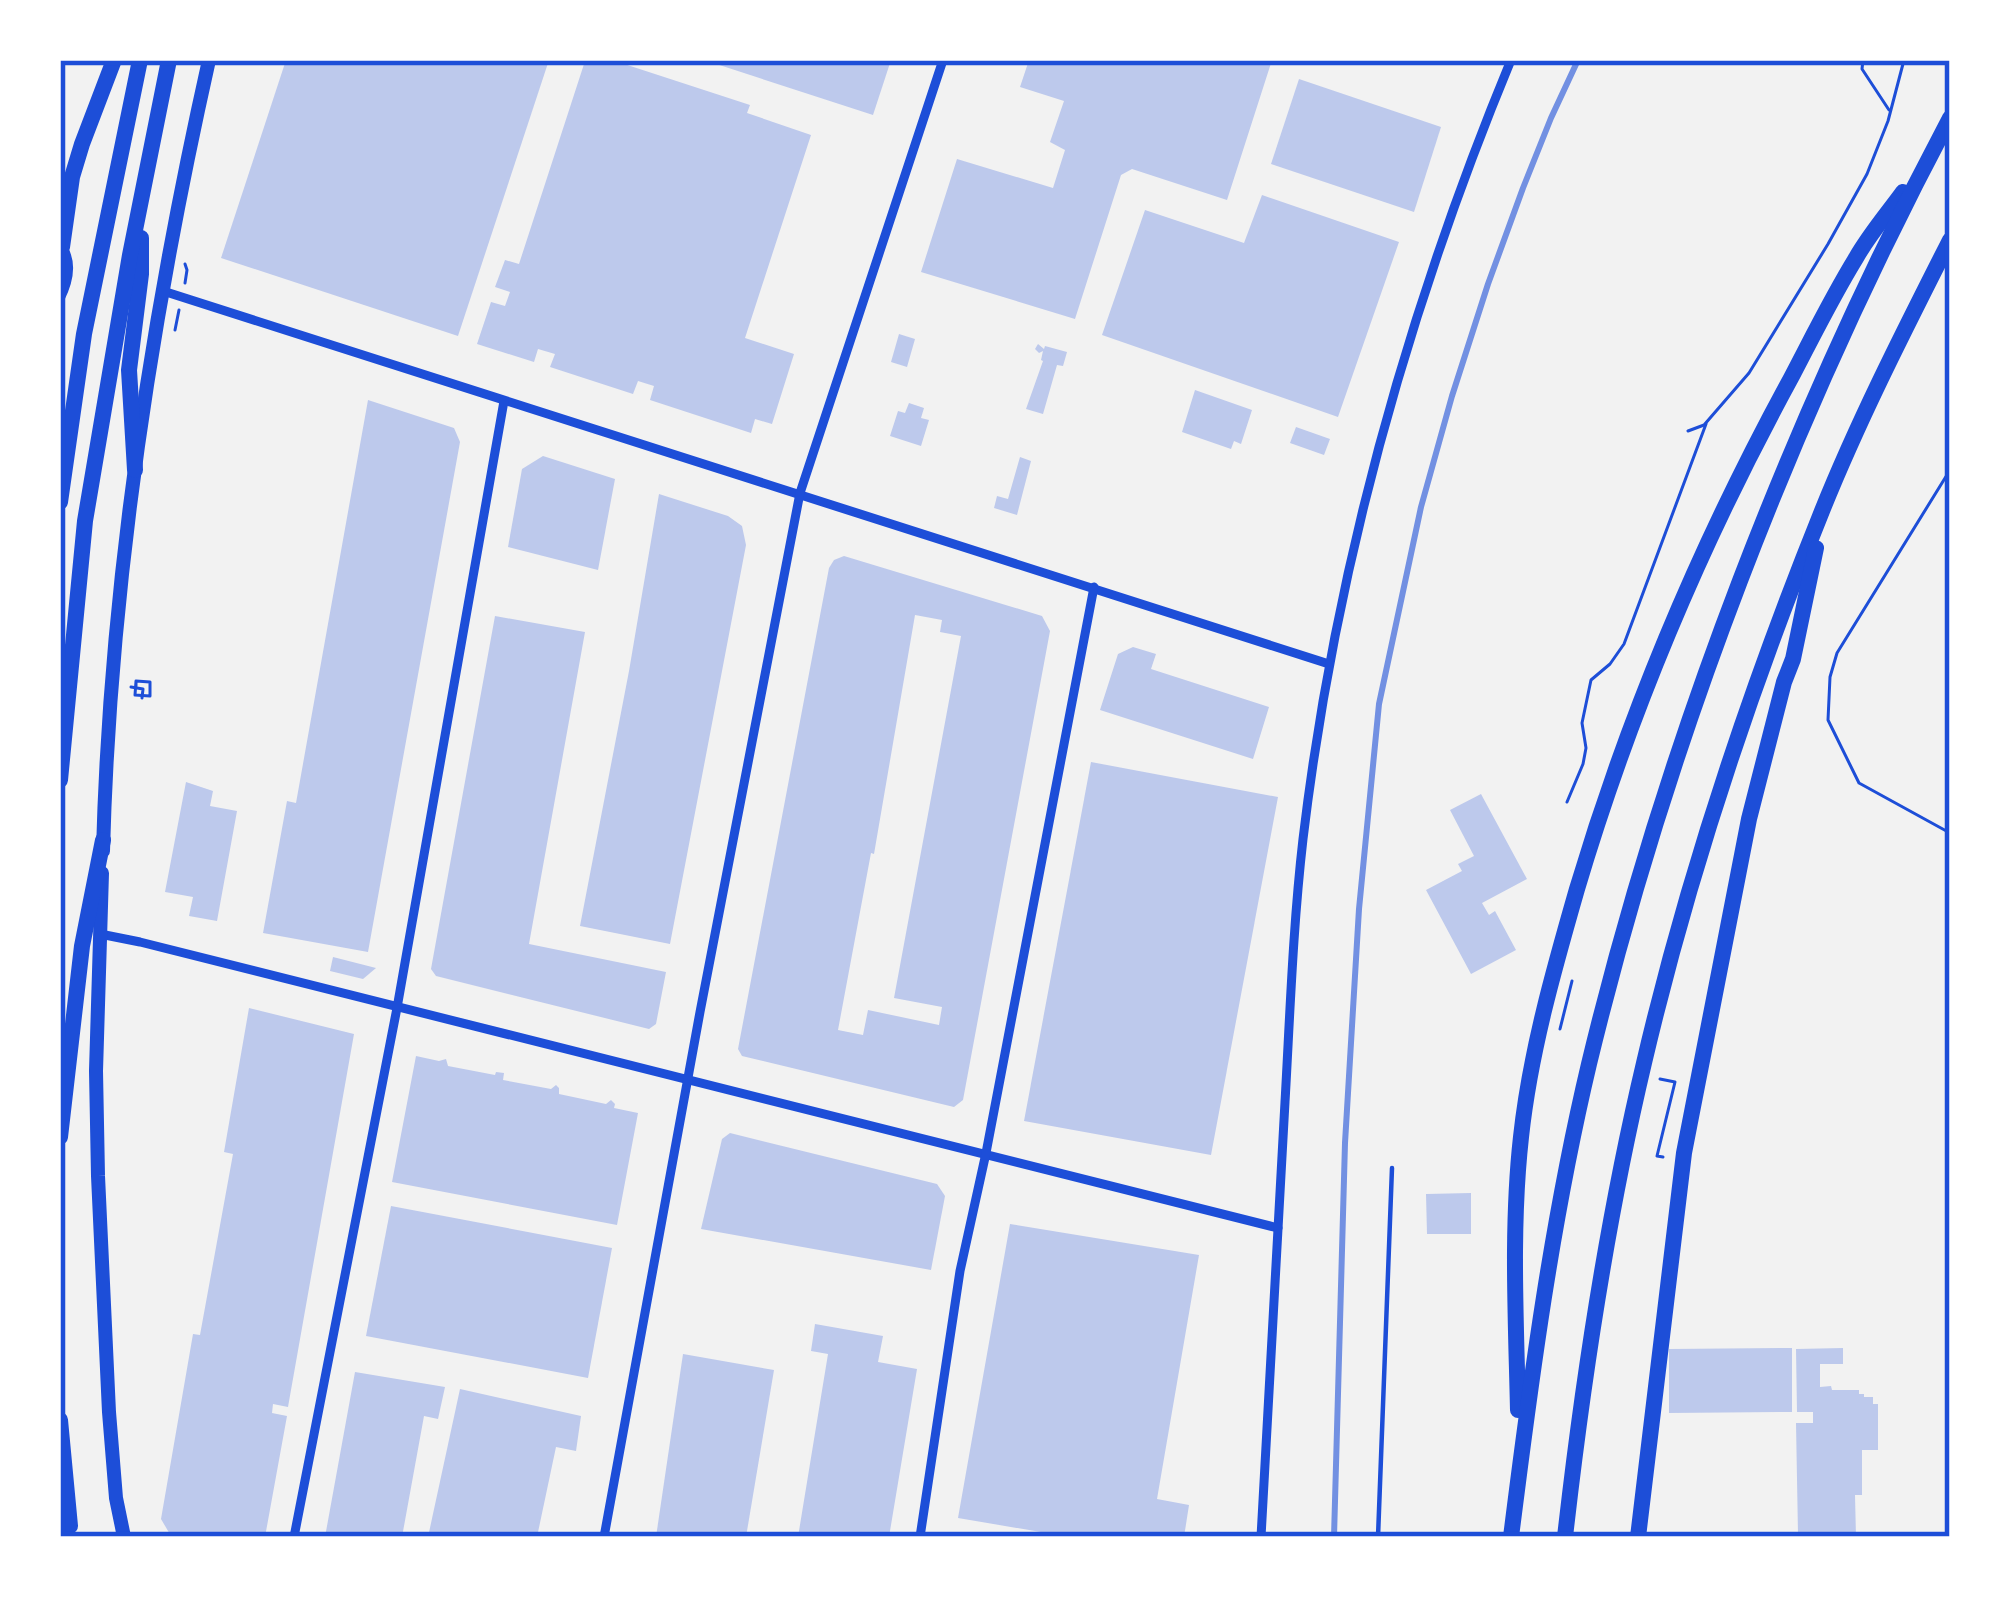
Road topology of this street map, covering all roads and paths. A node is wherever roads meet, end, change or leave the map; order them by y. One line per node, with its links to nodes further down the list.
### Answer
1 (114, 60): 12 (highway)
2 (140, 60): 25 (highway)
3 (170, 60): 13 (highway)
4 (209, 60): 17 (main road)
5 (943, 60): 24 (street)
6 (1510, 60): 28 (street)
7 (1863, 60): 9 (path)
8 (1904, 60): 9 (path)
9 (1891, 113): 20 (path)
10 (1950, 118): 11 (highway)
11 (1935, 147): 46 (highway); 46 (highway)
12 (72, 177): 14 (highway); 16 (highway)
13 (141, 194): 22 (highway); 32 (highway)
14 (60, 195)
15 (1950, 240): 26 (highway)
16 (61, 249): 18 (street)
17 (162, 291): 19 (street); 22 (main road)
18 (60, 299)
19 (504, 401): 24 (street); 37 (street)
20 (1707, 422): 21 (path); 33 (path)
21 (1688, 431)
22 (135, 470): 35 (main road)
23 (1950, 470): 34 (path)
24 (800, 493): 27 (street); 39 (street)
25 (60, 502)
26 (1824, 506): 55 (highway); 56 (highway)
27 (1094, 587): 28 (street); 42 (street)
28 (1329, 664): 44 (street)
29 (136, 688): 29 (path)
30 (143, 688): 31 (path)
31 (142, 698)
32 (60, 780)
33 (1567, 802)
34 (1950, 833)
35 (103, 840): 36 (main road); 41 (highway)
36 (100, 934): 37 (street); 48 (main road)
37 (397, 1008): 39 (street); 49 (street)
38 (1652, 1077): 40 (path)
39 (689, 1079): 42 (street); 50 (street)
40 (1675, 1082)
41 (60, 1137)
42 (986, 1154): 44 (street); 51 (street)
43 (1392, 1168): 53 (lane)
44 (1278, 1228): 52 (street)
45 (60, 1420): 47 (highway)
46 (1519, 1468): 54 (highway)
47 (70, 1526)
48 (124, 1537)
49 (294, 1537)
50 (604, 1537)
51 (920, 1537)
52 (1261, 1537)
53 (1378, 1537)
54 (1511, 1537)
55 (1565, 1537)
56 (1638, 1537)

